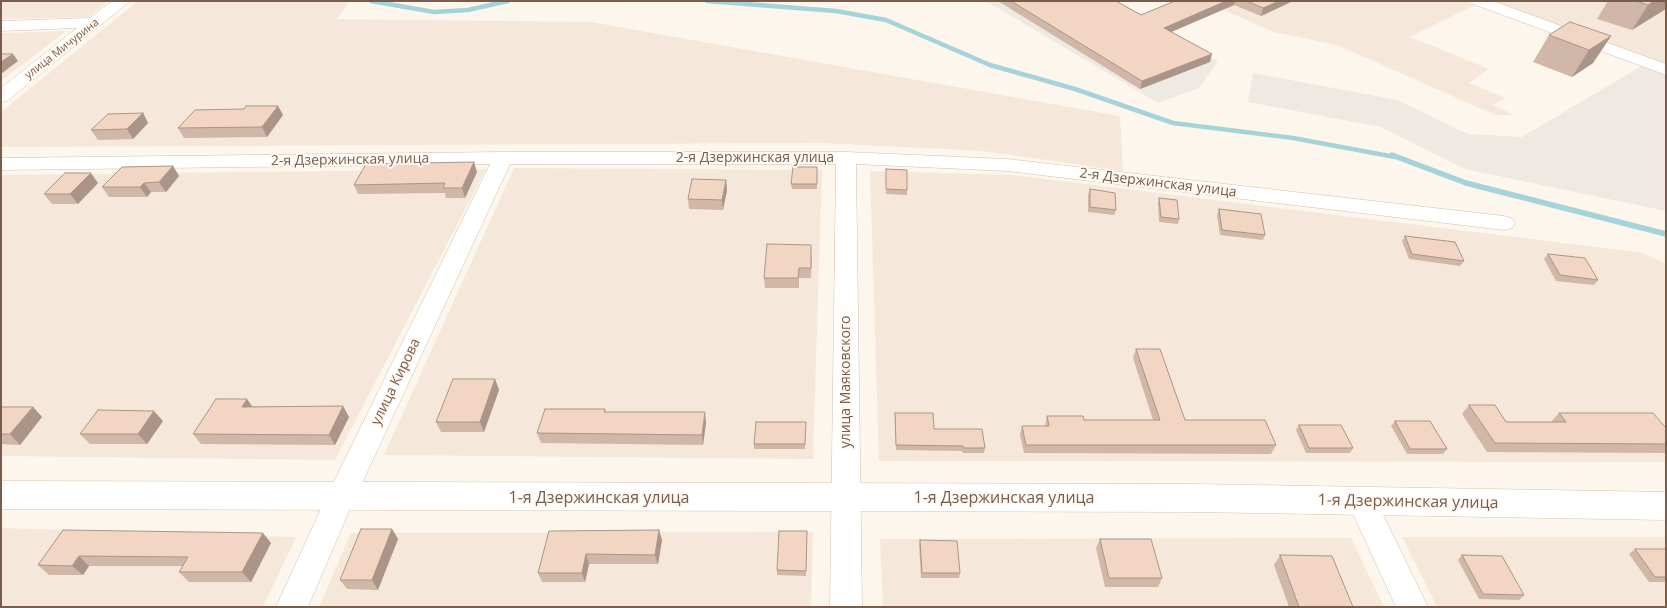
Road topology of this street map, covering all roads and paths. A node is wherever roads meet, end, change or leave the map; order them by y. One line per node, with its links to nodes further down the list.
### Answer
1 (122, 1): 3 (street, улица Мичурина)
2 (1478, 1): 5 (street)
3 (95, 23): 4 (street); 6 (street, улица Мичурина)
4 (1, 26)
5 (1666, 70)
6 (1, 97)
7 (503, 158): 8 (street, 2-я Дзержинская улица); 9 (street, 2-я Дзержинская улица); 12 (street, улица Кирова)
8 (846, 158): 10 (street, 2-я Дзержинская улица); 13 (street, улица Маяковского)
9 (1, 164)
10 (1504, 223)
11 (1, 495): 12 (street, 1-я Дзержинская улица)
12 (341, 497): 13 (street, 1-я Дзержинская улица); 16 (street, улица Кирова)
13 (846, 499): 14 (street, 1-я Дзержинская улица); 17 (street, улица Маяковского)
14 (1362, 501): 15 (street, 1-я Дзержинская улица); 18 (street)
15 (1666, 506)
16 (292, 607)
17 (846, 607)
18 (1412, 607)

